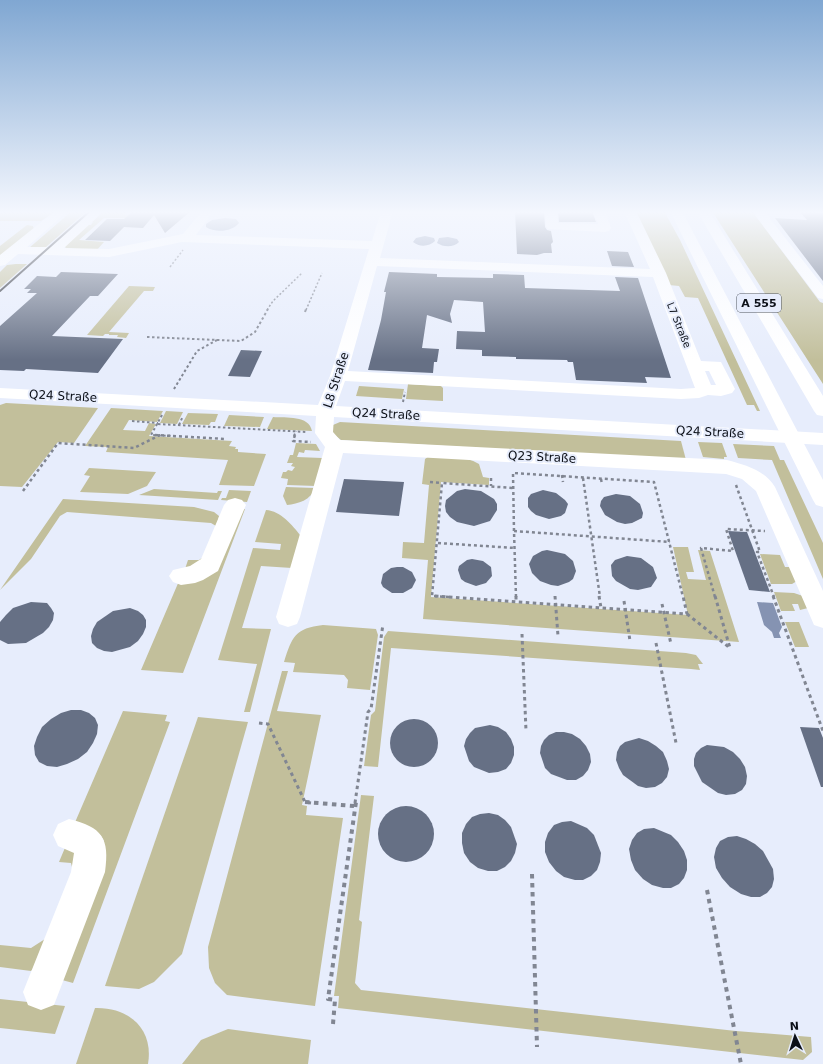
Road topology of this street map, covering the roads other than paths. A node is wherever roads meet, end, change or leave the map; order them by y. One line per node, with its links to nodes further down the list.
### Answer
1 (653, 261): 6 (main road, L7 Straße)
2 (701, 261): 15 (main road, A 555)
3 (733, 261): 11 (main road, A 555)
4 (796, 261): 7 (main road)
5 (372, 262): 6 (main road); 8 (main road, L8 Straße)
6 (659, 273): 10 (main road, L7 Straße)
7 (823, 295)
8 (338, 376): 10 (main road); 12 (main road, L8 Straße)
9 (0, 393): 12 (main road, Q24 Straße)
10 (450, 400): 12 (main road, Q24 Straße); 14 (main road, Q24 Straße)
11 (819, 404)
12 (325, 411): 13 (main road, L8 Straße)
13 (330, 439): 18 (main road, L8 Straße); 19 (main road, Q23 Straße)
14 (823, 439)
15 (823, 500)
16 (234, 505): 17 (main road)
17 (181, 576)
18 (288, 617)
19 (823, 618)
20 (69, 835): 21 (main road)
21 (41, 992)

